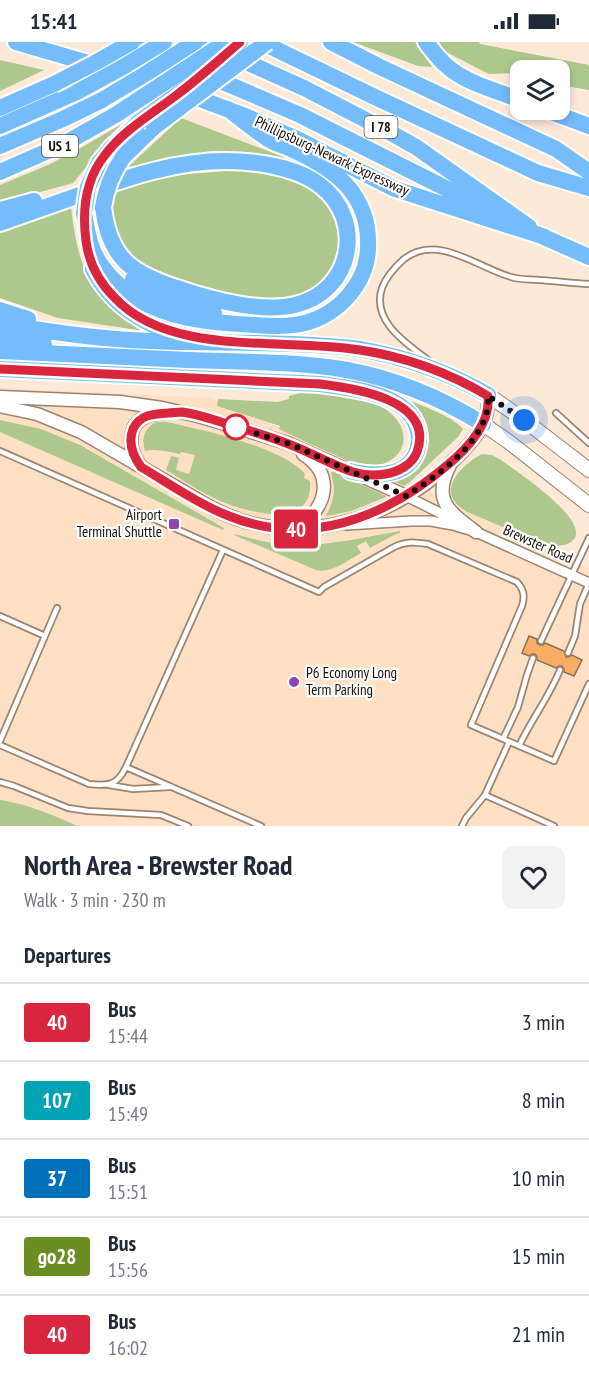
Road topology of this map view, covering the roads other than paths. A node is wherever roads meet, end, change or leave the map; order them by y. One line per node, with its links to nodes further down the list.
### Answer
1 (16, 42): 17 (highway, Phillipsburg-Newark Expressway / I 78)
2 (125, 42): 33 (highway)
3 (132, 42): 13 (highway, bridge)
4 (164, 42): 20 (highway, bridge)
5 (195, 42): 22 (highway, bridge)
6 (202, 42): 33 (highway, I 78)
7 (226, 42): 25 (highway, US 1, bridge)
8 (240, 42): 19 (highway, bridge)
9 (261, 42): 28 (highway, I 78)
10 (267, 42): 19 (highway, bridge)
11 (331, 42): 23 (highway)
12 (426, 42): 14 (highway)
13 (54, 84): 15 (highway); 16 (highway)
14 (510, 96)
15 (0, 103)
16 (0, 108)
17 (228, 109): 33 (highway, Phillipsburg-Newark Expressway / I 78); 38 (highway)
18 (570, 119): 21 (highway)
19 (146, 125): 29 (highway, bridge); 31 (highway, bridge)
20 (0, 126)
21 (589, 126)
22 (0, 146)
23 (556, 149): 24 (highway); 26 (highway)
24 (589, 159)
25 (0, 172)
26 (589, 172)
27 (134, 175): 29 (highway); 30 (highway); 32 (highway)
28 (589, 188)
29 (103, 207): 38 (highway)
30 (0, 210)
31 (84, 213): 38 (highway); 41 (highway)
32 (0, 223)
33 (545, 237): 34 (highway, I 78)
34 (589, 257)
35 (589, 284): 45 (lane)
36 (0, 310): 40 (highway)
37 (0, 323): 40 (highway)
38 (286, 325)
39 (0, 337): 43 (highway)
40 (113, 338): 41 (highway)
41 (249, 343): 45 (highway)
42 (0, 351): 43 (highway)
43 (167, 359): 53 (highway)
44 (0, 369): 47 (highway)
45 (447, 374): 48 (highway)
46 (0, 379): 47 (highway)
47 (217, 379): 60 (highway)
48 (488, 396): 53 (street, Brewster Road); 59 (main road)
49 (0, 397): 51 (street, Brewster Road)
50 (0, 406): 58 (street, Brewster Road)
51 (181, 412): 55 (street, Brewster Road); 58 (street)
52 (556, 413): 54 (lane)
53 (483, 424): 57 (street, Brewster Road); 62 (main road)
54 (589, 443)
55 (290, 444): 60 (street, Brewster Road); 64 (street)
56 (0, 451): 67 (lane)
57 (451, 463): 61 (street, Brewster Road); 65 (street)
58 (141, 467): 64 (street, Brewster Road)
59 (589, 470)
60 (350, 471): 61 (street, Brewster Road)
61 (406, 496): 63 (street, Brewster Road); 65 (street, Brewster Road)
62 (589, 505)
63 (327, 526): 64 (street, Brewster Road); 65 (street, Brewster Road)
64 (288, 529)
65 (476, 532): 68 (street, Brewster Road)
66 (589, 538): 68 (lane)
67 (222, 550): 78 (lane); 82 (lane)
68 (571, 575): 69 (street, Brewster Road); 73 (lane)
69 (589, 583): 74 (lane)
70 (57, 608): 72 (lane)
71 (0, 616): 72 (lane)
72 (45, 636): 80 (lane)
73 (541, 641)
74 (568, 653)
75 (533, 658): 78 (lane)
76 (560, 670): 81 (lane)
77 (589, 684): 81 (lane)
78 (503, 739): 79 (lane)
79 (509, 742): 81 (lane); 86 (lane)
80 (0, 743): 84 (lane)
81 (519, 746)
82 (126, 767): 84 (lane); 85 (lane)
83 (0, 782): 87 (lane)
84 (107, 784): 85 (lane)
85 (170, 787): 88 (lane)
86 (485, 795): 89 (lane); 90 (lane)
87 (188, 826)
88 (261, 826)
89 (462, 826)
90 (554, 826)

